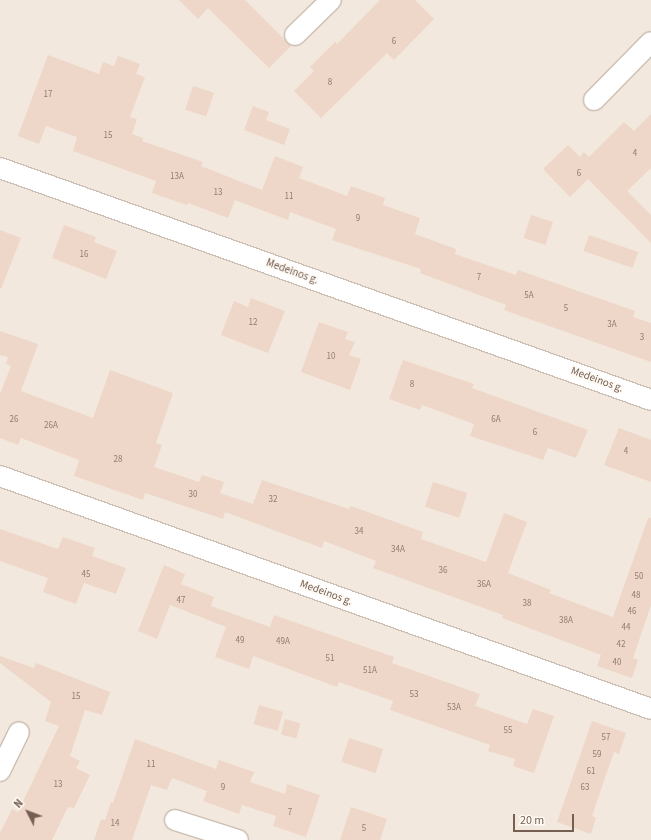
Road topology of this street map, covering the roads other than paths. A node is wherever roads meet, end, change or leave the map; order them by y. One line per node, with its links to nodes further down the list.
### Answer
1 (331, 0): 2 (street)
2 (295, 35)
3 (651, 42): 4 (street)
4 (594, 100)
5 (0, 168): 6 (street, Medeinos g.)
6 (651, 400)
7 (0, 476): 8 (street, Medeinos g.)
8 (651, 709)
9 (19, 732): 10 (street)
10 (0, 771)
11 (175, 820): 12 (street)
12 (238, 840)

